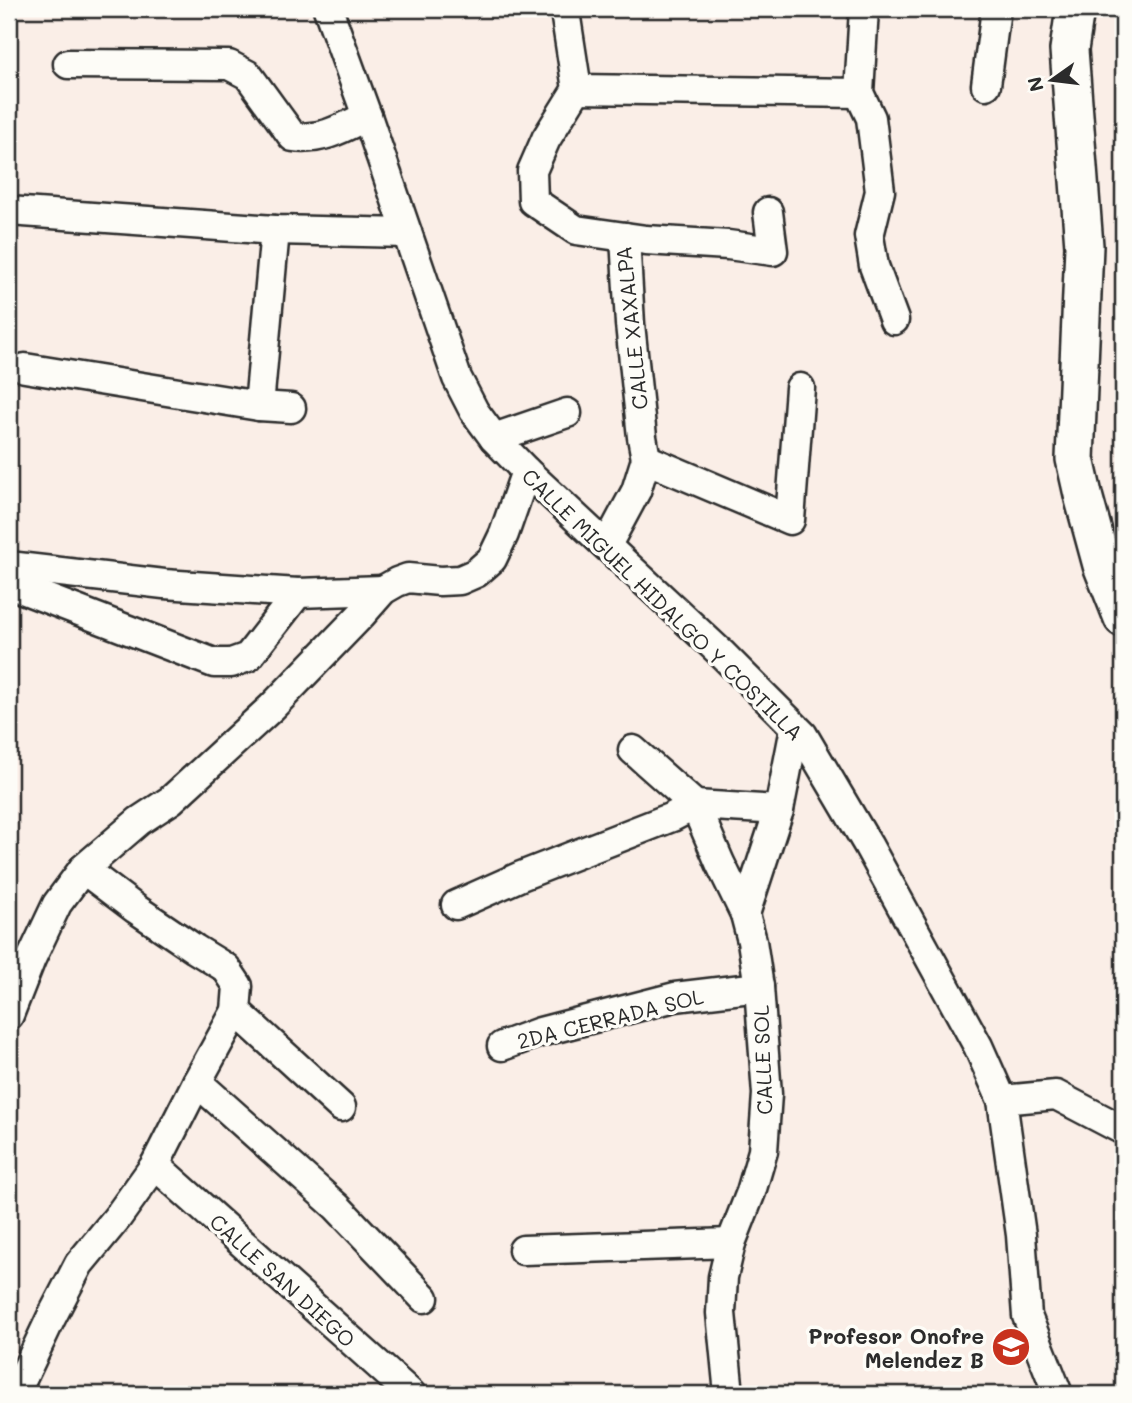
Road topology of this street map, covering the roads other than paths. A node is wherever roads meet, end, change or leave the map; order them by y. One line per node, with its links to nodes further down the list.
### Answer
1 (328, 9): 10 (street, CALLE MIGUEL HIDALGO Y COSTILLA)
2 (566, 9): 8 (street)
3 (864, 9): 9 (street)
4 (996, 9): 7 (street)
5 (1075, 9): 30 (main road)
6 (68, 64): 10 (street)
7 (986, 85)
8 (577, 89): 9 (street); 15 (street, CALLE XAXALPA)
9 (859, 93): 16 (street)
10 (367, 116): 14 (street, CALLE MIGUEL HIDALGO Y COSTILLA)
11 (9, 211): 13 (street)
12 (768, 212): 15 (street)
13 (275, 230): 14 (street); 19 (street)
14 (407, 233): 22 (street, CALLE MIGUEL HIDALGO Y COSTILLA)
15 (625, 237): 23 (street, CALLE XAXALPA)
16 (894, 320)
17 (25, 368): 19 (street)
18 (800, 388): 23 (street)
19 (259, 405): 20 (street)
20 (290, 408)
21 (567, 413): 22 (street)
22 (494, 438): 24 (street, CALLE MIGUEL HIDALGO Y COSTILLA)
23 (646, 459): 25 (street, CALLE XAXALPA)
24 (526, 471): 25 (street, CALLE MIGUEL HIDALGO Y COSTILLA); 28 (street)
25 (607, 545): 31 (street, CALLE MIGUEL HIDALGO Y COSTILLA)
26 (9, 566): 29 (street)
27 (9, 580): 29 (street)
28 (383, 590): 29 (street); 35 (street)
29 (298, 593)
30 (1123, 618)
31 (795, 728): 34 (street); 43 (street, CALLE MIGUEL HIDALGO Y COSTILLA)
32 (633, 750): 33 (street)
33 (695, 805): 34 (street); 36 (street); 37 (street, CALLE SOL)
34 (779, 810): 37 (street)
35 (83, 869): 39 (street); 40 (street)
36 (456, 905)
37 (745, 914): 38 (street, CALLE SOL)
38 (759, 987): 41 (street, 2DA CERRADA SOL); 47 (street, CALLE SOL)
39 (237, 999): 42 (street); 44 (street)
40 (9, 1015)
41 (502, 1046)
42 (197, 1082): 46 (street); 49 (street)
43 (1002, 1100): 45 (street); 53 (street, CALLE MIGUEL HIDALGO Y COSTILLA)
44 (341, 1107)
45 (1123, 1130)
46 (155, 1165): 50 (street); 51 (street, CALLE SAN DIEGO)
47 (731, 1243): 48 (street); 52 (street, CALLE SOL)
48 (523, 1250)
49 (425, 1298)
50 (15, 1394)
51 (411, 1394)
52 (729, 1394)
53 (1058, 1394)

